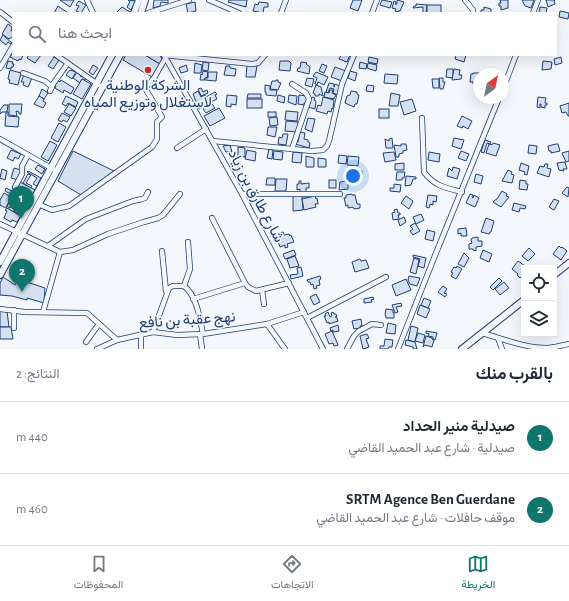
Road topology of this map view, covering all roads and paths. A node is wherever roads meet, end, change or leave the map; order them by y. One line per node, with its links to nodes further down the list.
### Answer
1 (87, 0): 11 (street)
2 (139, 0): 12 (main road)
3 (145, 0): 12 (main road)
4 (189, 0): 13 (street)
5 (209, 0): 14 (street)
6 (286, 0): 15 (street)
7 (377, 0): 16 (street)
8 (465, 0): 17 (street)
9 (538, 0): 18 (street)
10 (0, 12): 19 (street)
11 (93, 12)
12 (138, 12)
13 (151, 12)
14 (237, 12)
15 (281, 12)
16 (372, 12)
17 (473, 12)
18 (533, 12)
19 (12, 21)
20 (12, 48): 29 (street)
21 (112, 56): 33 (main road)
22 (119, 56): 33 (main road)
23 (165, 56): 24 (street); 36 (street, شارع طارق بن زياد); 49 (street)
24 (264, 56)
25 (354, 56): 40 (street)
26 (516, 56): 31 (street)
27 (63, 57): 28 (street)
28 (68, 63): 30 (street); 33 (street)
29 (0, 68)
30 (23, 73)
31 (509, 73)
32 (292, 84): 40 (street)
33 (100, 85): 42 (main road)
34 (497, 104): 45 (street)
35 (422, 118): 45 (street)
36 (206, 129): 38 (street, شارع طارق بن زياد); 39 (street)
37 (0, 139): 41 (street)
38 (213, 142): 40 (street); 47 (street, شارع طارق بن زياد)
39 (177, 148)
40 (292, 149)
41 (28, 155): 42 (street); 43 (street)
42 (53, 170): 49 (main road); 52 (main road)
43 (15, 187)
44 (148, 192): 54 (street)
45 (462, 192): 93 (street)
46 (180, 194): 56 (street)
47 (242, 194): 48 (street); 63 (street, شارع طارق بن زياد)
48 (340, 194)
49 (38, 204): 52 (main road)
50 (212, 218): 62 (street)
51 (0, 224): 52 (street)
52 (19, 233): 54 (street); 57 (main road); 60 (main road)
53 (188, 242): 64 (street)
54 (48, 246): 56 (street)
55 (162, 251): 66 (street)
56 (60, 252): 72 (street)
57 (0, 262)
58 (569, 263): 59 (main road)
59 (557, 273)
60 (0, 275)
61 (386, 277): 74 (street)
62 (245, 283): 65 (street); 67 (street)
63 (289, 283): 65 (street); 73 (street, شارع طارق بن زياد)
64 (184, 286): 66 (street); 67 (street)
65 (262, 290): 69 (street)
66 (167, 292): 79 (street)
67 (193, 299): 82 (street)
68 (523, 301): 80 (main road)
69 (264, 304)
70 (0, 309): 71 (street)
71 (14, 310): 72 (street); 78 (street)
72 (43, 312): 75 (street)
73 (304, 312): 74 (street, شارع طارق بن زياد); 76 (street, نهج عقبة بن نافع)
74 (307, 318): 91 (street, شارع طارق بن زياد)
75 (99, 324): 84 (street); 85 (street)
76 (267, 324): 82 (street, نهج عقبة بن نافع); 90 (street)
77 (381, 325): 92 (street)
78 (14, 328)
79 (153, 332): 81 (street, نهج عقبة بن نافع); 82 (street, نهج عقبة بن نافع)
80 (482, 333): 83 (street); 94 (main road)
81 (141, 334): 84 (street, نهج عقبة بن نافع); 88 (street)
82 (202, 334): 89 (street)
83 (498, 338): 86 (street); 95 (street)
84 (117, 340): 87 (street, نهج عقبة بن نافع)
85 (86, 342)
86 (569, 344)
87 (97, 349)
88 (141, 349)
89 (202, 349)
90 (285, 349)
91 (323, 349)
92 (347, 349)
93 (398, 349)
94 (462, 349)
95 (502, 349)

